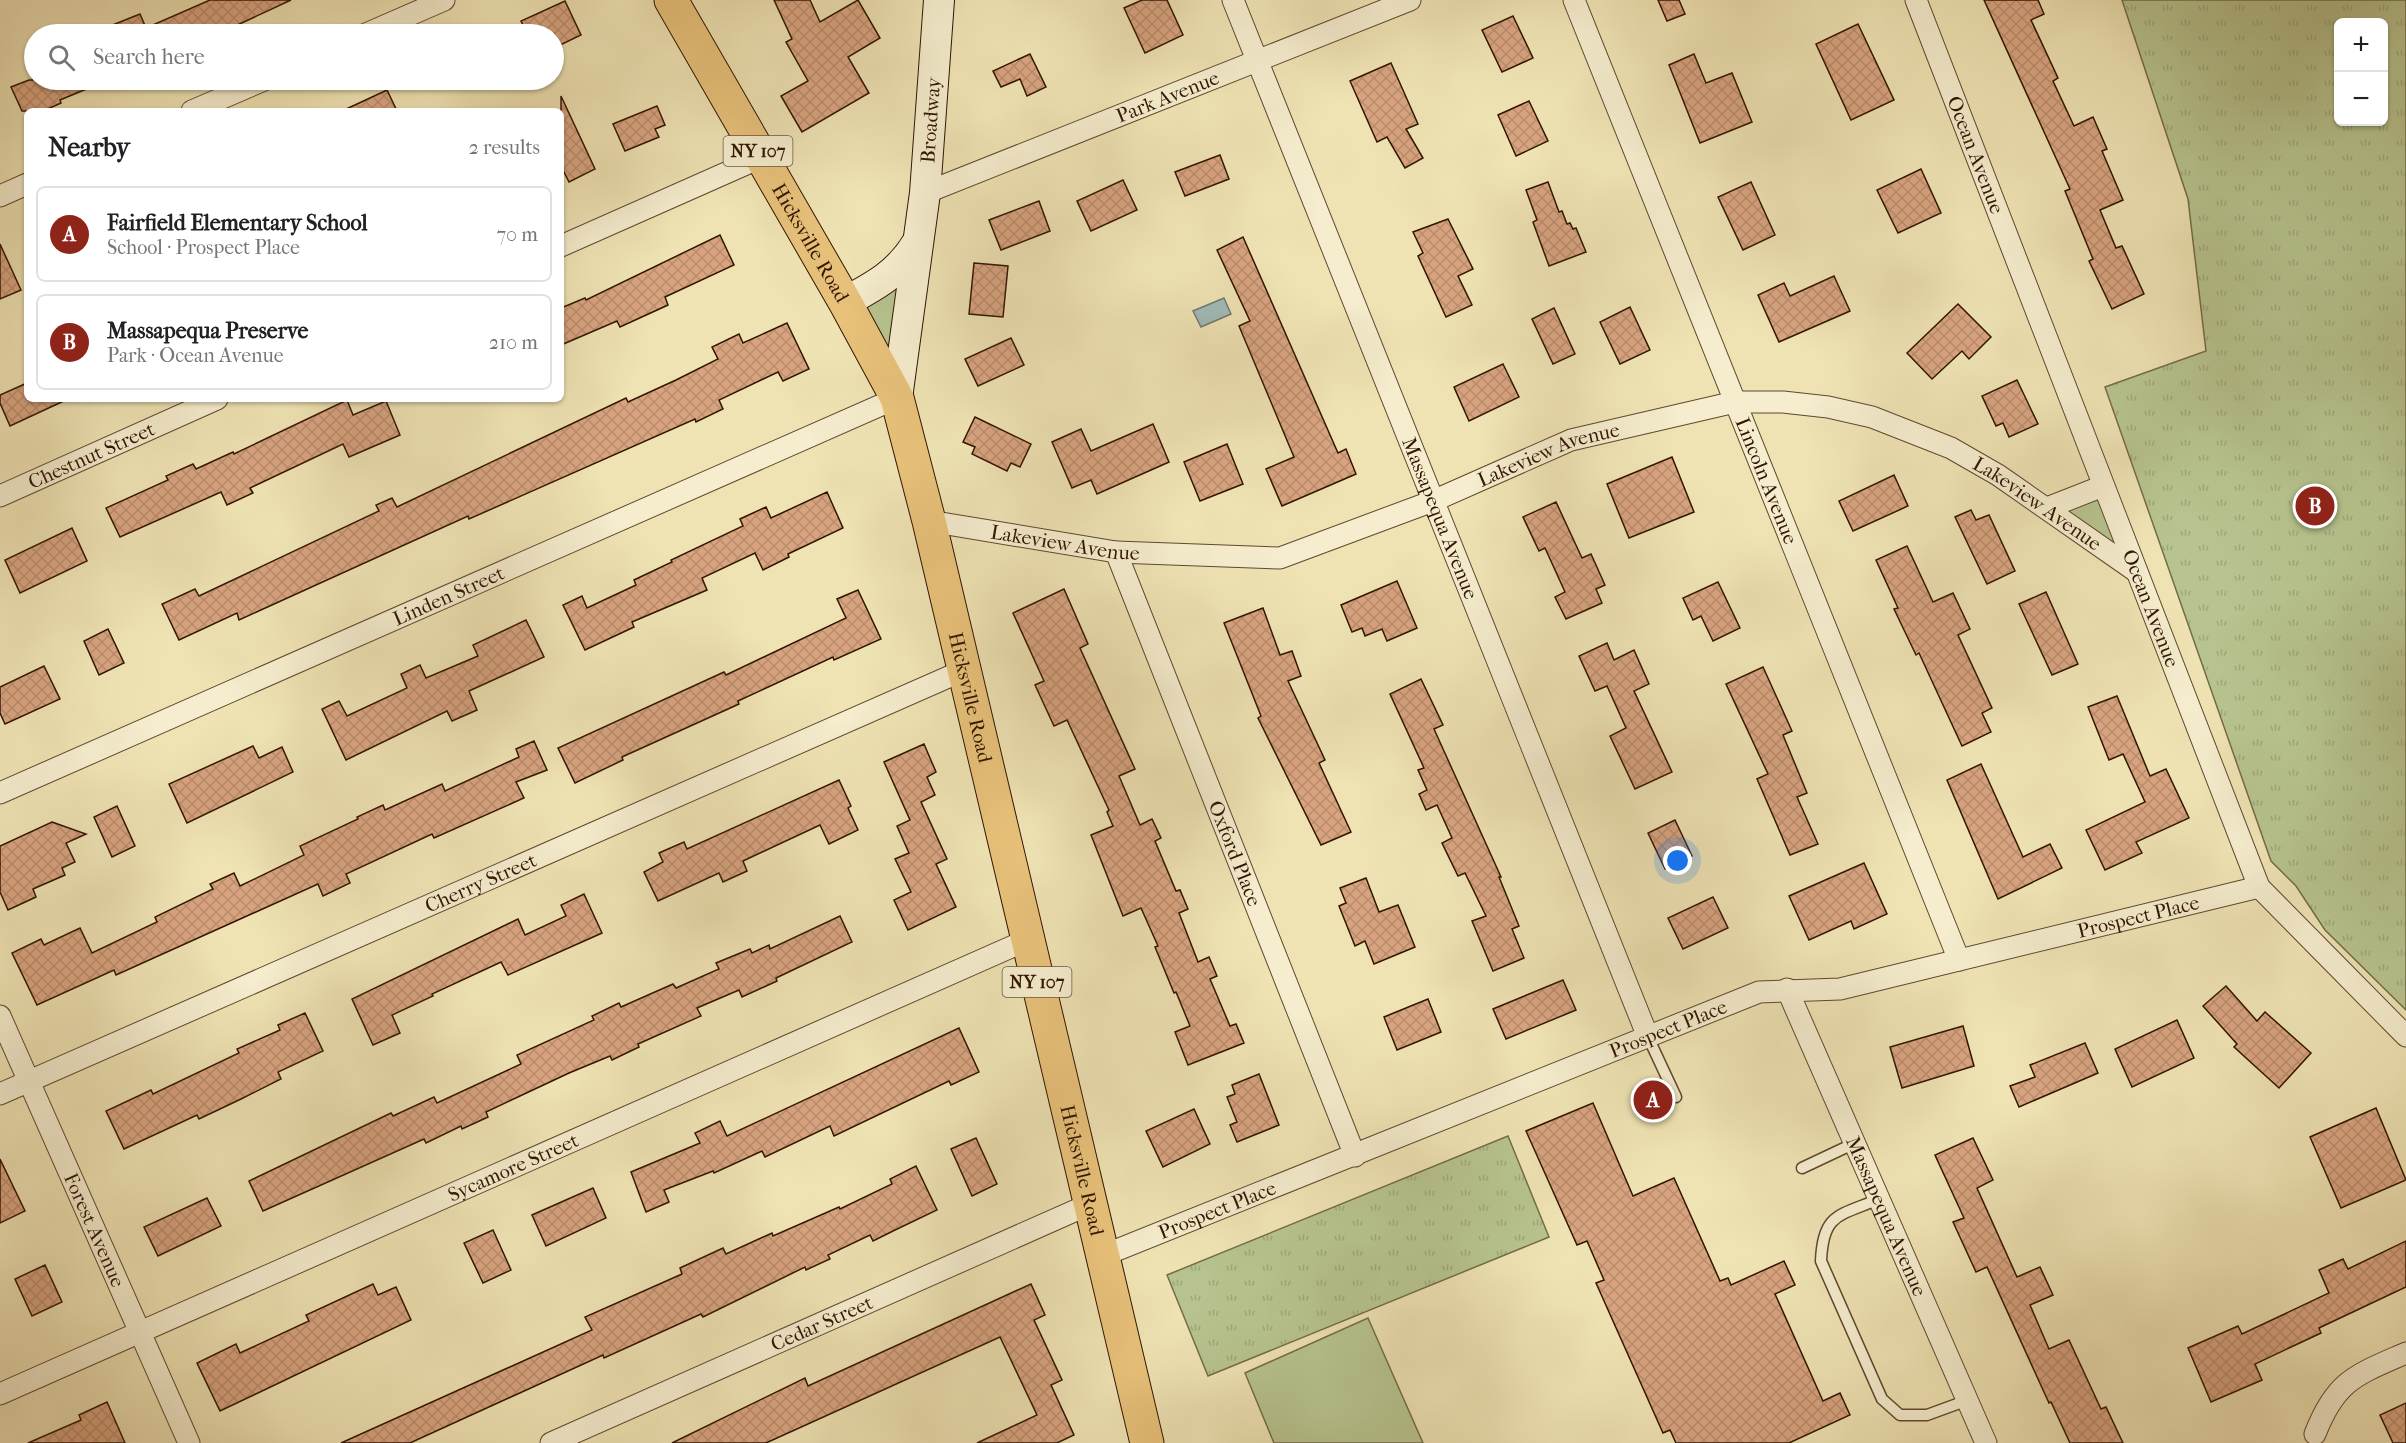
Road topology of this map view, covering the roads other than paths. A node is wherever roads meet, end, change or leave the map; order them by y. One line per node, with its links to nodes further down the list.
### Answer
1 (444, 0): 8 (street)
2 (671, 0): 12 (main road, Hicksville Road / NY 107)
3 (939, 0): 14 (main road, Broadway)
4 (1233, 0): 9 (street, Massapequa Avenue)
5 (1410, 0): 9 (street, Park Avenue)
6 (1574, 0): 21 (street, Lincoln Avenue)
7 (1916, 0): 22 (street, Ocean Avenue)
8 (389, 24)
9 (1257, 61): 14 (street, Park Avenue); 24 (street, Massapequa Avenue)
10 (241, 90): 11 (street)
11 (199, 108)
12 (762, 157): 17 (street); 18 (main road, Hicksville Road / NY 107)
13 (24, 185): 15 (street)
14 (925, 193): 16 (main road, Broadway)
15 (0, 196)
16 (918, 240): 18 (main road, Broadway); 19 (main road, Broadway)
17 (564, 245)
18 (845, 302): 19 (main road, Hicksville Road / NY 107)
19 (897, 398): 26 (main road, Hicksville Road / NY 107); 30 (street, Linden Street)
20 (210, 402): 23 (street, Chestnut Street)
21 (1735, 402): 24 (street, Lakeview Avenue); 25 (street, Lakeview Avenue); 33 (street, Lincoln Avenue)
22 (2103, 486): 25 (street); 28 (street, Ocean Avenue)
23 (0, 496)
24 (1433, 501): 27 (street, Lakeview Avenue); 37 (street, Massapequa Avenue)
25 (2047, 508): 28 (street, Lakeview Avenue)
26 (929, 521): 27 (street, Lakeview Avenue); 29 (main road, Hicksville Road / NY 107)
27 (1116, 552): 42 (street, Oxford Place)
28 (2137, 572): 31 (street, Ocean Avenue)
29 (962, 671): 32 (main road, Hicksville Road / NY 107); 38 (street, Cherry Street)
30 (0, 793)
31 (2259, 887): 33 (street, Prospect Place); 36 (street, Ocean Avenue)
32 (1027, 940): 45 (main road, Hicksville Road / NY 107); 47 (street, Sycamore Street)
33 (1959, 960): 34 (street, Prospect Place)
34 (1786, 989): 37 (street, Prospect Place); 41 (street, Massapequa Avenue)
35 (0, 1016): 38 (street, Forest Avenue)
36 (2406, 1036)
37 (1648, 1037): 40 (lane); 42 (street, Prospect Place)
38 (29, 1081): 39 (street, Cherry Street); 47 (street, Forest Avenue)
39 (0, 1094)
40 (1676, 1097)
41 (1855, 1143): 43 (lane); 44 (street, Massapequa Avenue)
42 (1355, 1156): 46 (street, Prospect Place)
43 (1802, 1168)
44 (1879, 1199): 50 (street, Massapequa Avenue); 50 (lane)
45 (1090, 1204): 46 (main road, Hicksville Road / NY 107); 53 (street, Cedar Street)
46 (1102, 1256): 54 (main road, Hicksville Road / NY 107)
47 (140, 1332): 49 (street, Sycamore Street); 52 (street, Forest Avenue)
48 (2406, 1353): 51 (street)
49 (0, 1394)
50 (1968, 1400): 55 (street, Massapequa Avenue)
51 (2315, 1434)
52 (189, 1443)
53 (551, 1443)
54 (1147, 1443)
55 (1986, 1443)

